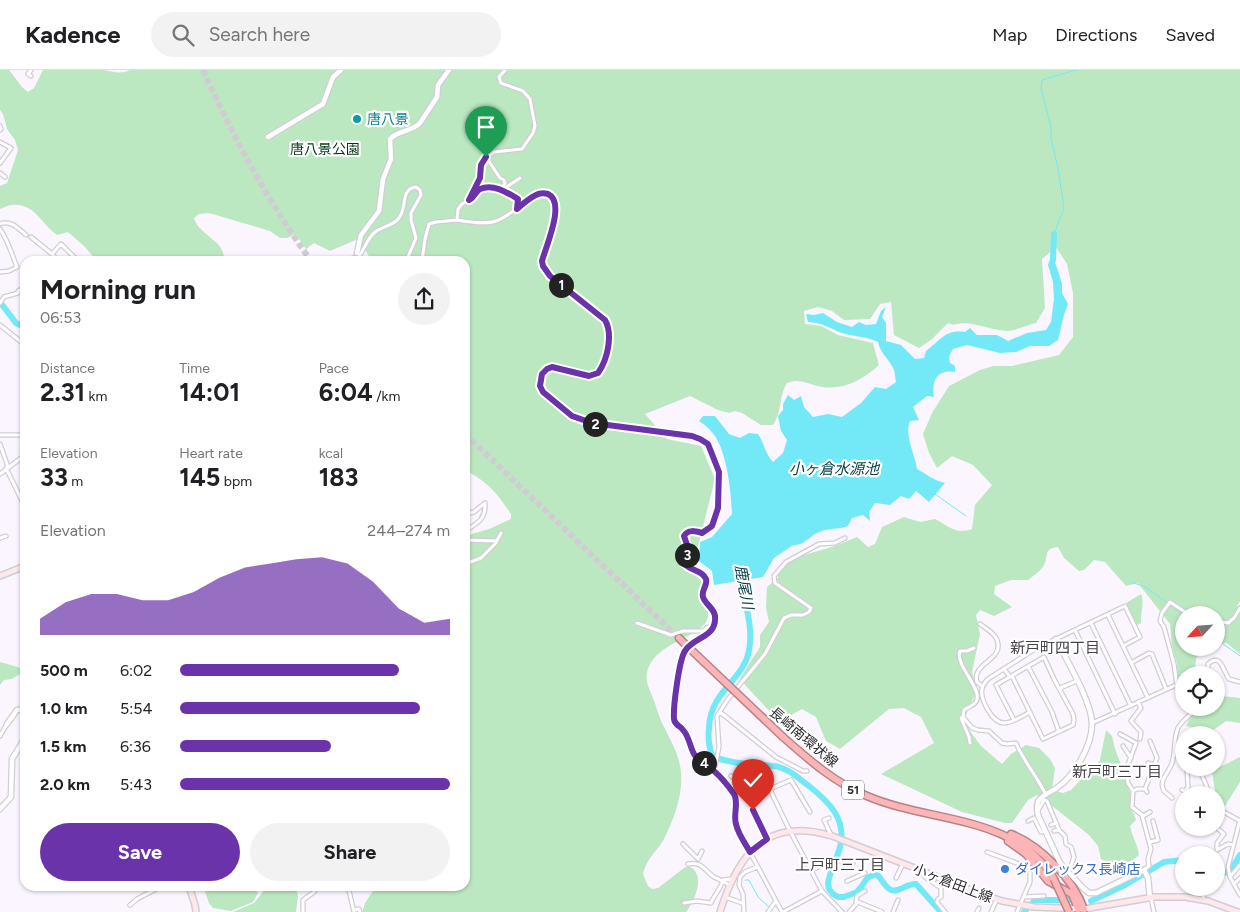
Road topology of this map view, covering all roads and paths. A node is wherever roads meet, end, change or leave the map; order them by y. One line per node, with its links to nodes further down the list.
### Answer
1 (31, 70): 5 (street)
2 (341, 70): 6 (street)
3 (449, 70): 21 (street)
4 (505, 70): 14 (street)
5 (31, 76)
6 (268, 137)
7 (0, 142): 9 (street)
8 (488, 160): 13 (street)
9 (0, 163)
10 (0, 173): 11 (street)
11 (5, 177)
12 (520, 178): 13 (street)
13 (502, 190): 14 (street); 15 (street)
14 (469, 200): 16 (street)
15 (517, 209): 16 (street); 58 (street)
16 (457, 220): 27 (street)
17 (0, 224): 19 (street)
18 (0, 229): 28 (street)
19 (26, 235)
20 (31, 237): 22 (street)
21 (356, 253): 24 (street)
22 (52, 254): 23 (street)
23 (73, 256)
24 (354, 256)
25 (359, 256): 26 (street)
26 (408, 256)
27 (423, 256)
28 (0, 272)
29 (20, 290): 30 (street)
30 (0, 303)
31 (0, 325): 32 (street)
32 (20, 341)
33 (0, 435): 34 (street)
34 (20, 435)
35 (0, 444): 37 (street)
36 (20, 459): 37 (street)
37 (7, 467): 38 (street); 39 (street)
38 (0, 474)
39 (20, 496)
40 (470, 513): 41 (street)
41 (470, 528)
42 (501, 533): 47 (street)
43 (6, 536): 44 (street)
44 (0, 538)
45 (845, 538): 82 (street)
46 (470, 540): 47 (street)
47 (497, 541): 48 (street)
48 (470, 562)
49 (20, 568): 50 (main road)
50 (0, 576)
51 (1175, 608): 70 (street)
52 (1240, 608): 56 (street)
53 (1108, 615): 55 (street); 62 (street); 62 (street)
54 (637, 623): 58 (street)
55 (1091, 623): 59 (street); 80 (street)
56 (1225, 623)
57 (980, 624): 75 (street)
58 (713, 627): 101 (street)
59 (1075, 630): 61 (street); 84 (street)
60 (679, 638): 116 (highway, 長崎南環状線 / 51, bridge)
61 (1056, 639): 68 (street); 72 (street)
62 (1123, 646): 64 (street)
63 (974, 648): 86 (street)
64 (1131, 663): 77 (street); 78 (street)
65 (1028, 666): 71 (street); 76 (street); 90 (street)
66 (1208, 666): 67 (street)
67 (1222, 666)
68 (1004, 669): 71 (street); 75 (street)
69 (1225, 671): 73 (street)
70 (1175, 674)
71 (1011, 677): 83 (street); 87 (street)
72 (1077, 681): 76 (street); 89 (street)
73 (1240, 682)
74 (1175, 685): 77 (street)
75 (982, 686): 87 (street)
76 (1060, 688): 90 (street)
77 (1166, 689): 78 (street)
78 (1148, 698): 79 (street)
79 (1138, 702): 80 (street); 93 (street)
80 (1131, 706): 84 (street)
81 (20, 710): 88 (street)
82 (720, 712): 101 (street); 102 (street)
83 (1030, 712): 87 (street); 90 (street)
84 (1115, 714): 89 (street)
85 (1188, 716): 109 (street)
86 (963, 717): 95 (street); 108 (street)
87 (1014, 720)
88 (8, 724): 92 (street)
89 (1092, 724): 108 (street)
90 (1059, 732)
91 (1120, 734): 98 (street)
92 (0, 736)
93 (1140, 738)
94 (1150, 741): 100 (street)
95 (970, 743)
96 (20, 746): 110 (street)
97 (1123, 746): 98 (street)
98 (1130, 758): 107 (street)
99 (1148, 763): 100 (street)
100 (1155, 765): 107 (street)
101 (714, 771): 137 (street)
102 (807, 771)
103 (732, 776): 106 (street)
104 (1188, 786): 105 (street)
105 (1207, 786)
106 (770, 789): 112 (street); 128 (street)
107 (1133, 791): 117 (street)
108 (1046, 795): 113 (street)
109 (1172, 798)
110 (0, 809)
111 (753, 810): 131 (street)
112 (810, 812)
113 (1037, 812): 123 (street); 126 (street)
114 (1150, 812): 117 (street)
115 (1225, 812): 119 (street)
116 (937, 816): 120 (highway, 51); 181 (highway, 51)
117 (1143, 816): 132 (street)
118 (829, 818): 129 (street)
119 (1240, 820): 134 (street)
120 (959, 821): 181 (highway, 51); 198 (highway, 51, bridge)
121 (1028, 821): 126 (street)
122 (1153, 821): 132 (street)
123 (1056, 823): 124 (street); 125 (street)
124 (1051, 825)
125 (1059, 830): 127 (street); 149 (street)
126 (1045, 831): 149 (street)
127 (1054, 831)
128 (791, 832): 129 (main road); 131 (main road); 146 (street)
129 (832, 836): 143 (main road, 小ヶ倉田上線)
130 (1222, 836): 134 (street)
131 (767, 839): 137 (main road)
132 (1150, 842): 147 (street)
133 (683, 844): 139 (street)
134 (1234, 844): 135 (street); 152 (street)
135 (1240, 845)
136 (702, 851): 139 (street)
137 (750, 852): 145 (street); 154 (main road)
138 (988, 852): 169 (street)
139 (698, 859): 142 (street)
140 (853, 862): 146 (street)
141 (688, 864): 142 (street)
142 (696, 864): 155 (street)
143 (902, 864): 148 (main road, 小ヶ倉田上線); 151 (street)
144 (1240, 865): 152 (street)
145 (758, 867): 174 (street); 177 (street)
146 (811, 870): 163 (street)
147 (1144, 870): 149 (street); 170 (street)
148 (921, 871): 171 (main road, 小ヶ倉田上線); 194 (street)
149 (1069, 872)
150 (865, 873): 156 (street)
151 (896, 878)
152 (1230, 878): 157 (street)
153 (1240, 878): 157 (street)
154 (732, 879): 155 (street); 158 (main road)
155 (723, 880): 158 (street); 176 (street)
156 (847, 881)
157 (1234, 884): 165 (street)
158 (730, 886): 168 (main road)
159 (152, 891): 178 (street)
160 (189, 891): 183 (main road)
161 (314, 891): 184 (street)
162 (349, 891): 182 (street)
163 (822, 891): 189 (street); 190 (street)
164 (865, 891): 175 (street)
165 (1240, 895)
166 (1044, 896): 169 (street)
167 (1203, 896): 173 (street)
168 (725, 897): 177 (street); 186 (main road)
169 (1024, 897): 179 (street)
170 (1150, 898): 173 (main road, 小ヶ倉田上線); 181 (main road, 小ヶ倉田上線); 199 (street)
171 (997, 899): 179 (main road, 小ヶ倉田上線); 196 (street)
172 (898, 900): 193 (street)
173 (1204, 900): 200 (main road, 小ヶ倉田上線)
174 (776, 901): 188 (street); 189 (street)
175 (856, 902): 191 (street); 192 (street)
176 (684, 903)
177 (742, 903): 187 (street)
178 (130, 904)
179 (1024, 905): 181 (main road, 小ヶ倉田上線); 197 (street)
180 (979, 908): 195 (street)
181 (1081, 909)
182 (354, 911): 185 (street)
183 (196, 912)
184 (303, 912)
185 (360, 912)
186 (720, 912)
187 (744, 912)
188 (768, 912)
189 (783, 912)
190 (842, 912)
191 (850, 912)
192 (882, 912)
193 (893, 912)
194 (945, 912)
195 (978, 912)
196 (991, 912)
197 (1017, 912)
198 (1069, 912)
199 (1154, 912)
200 (1238, 912)

